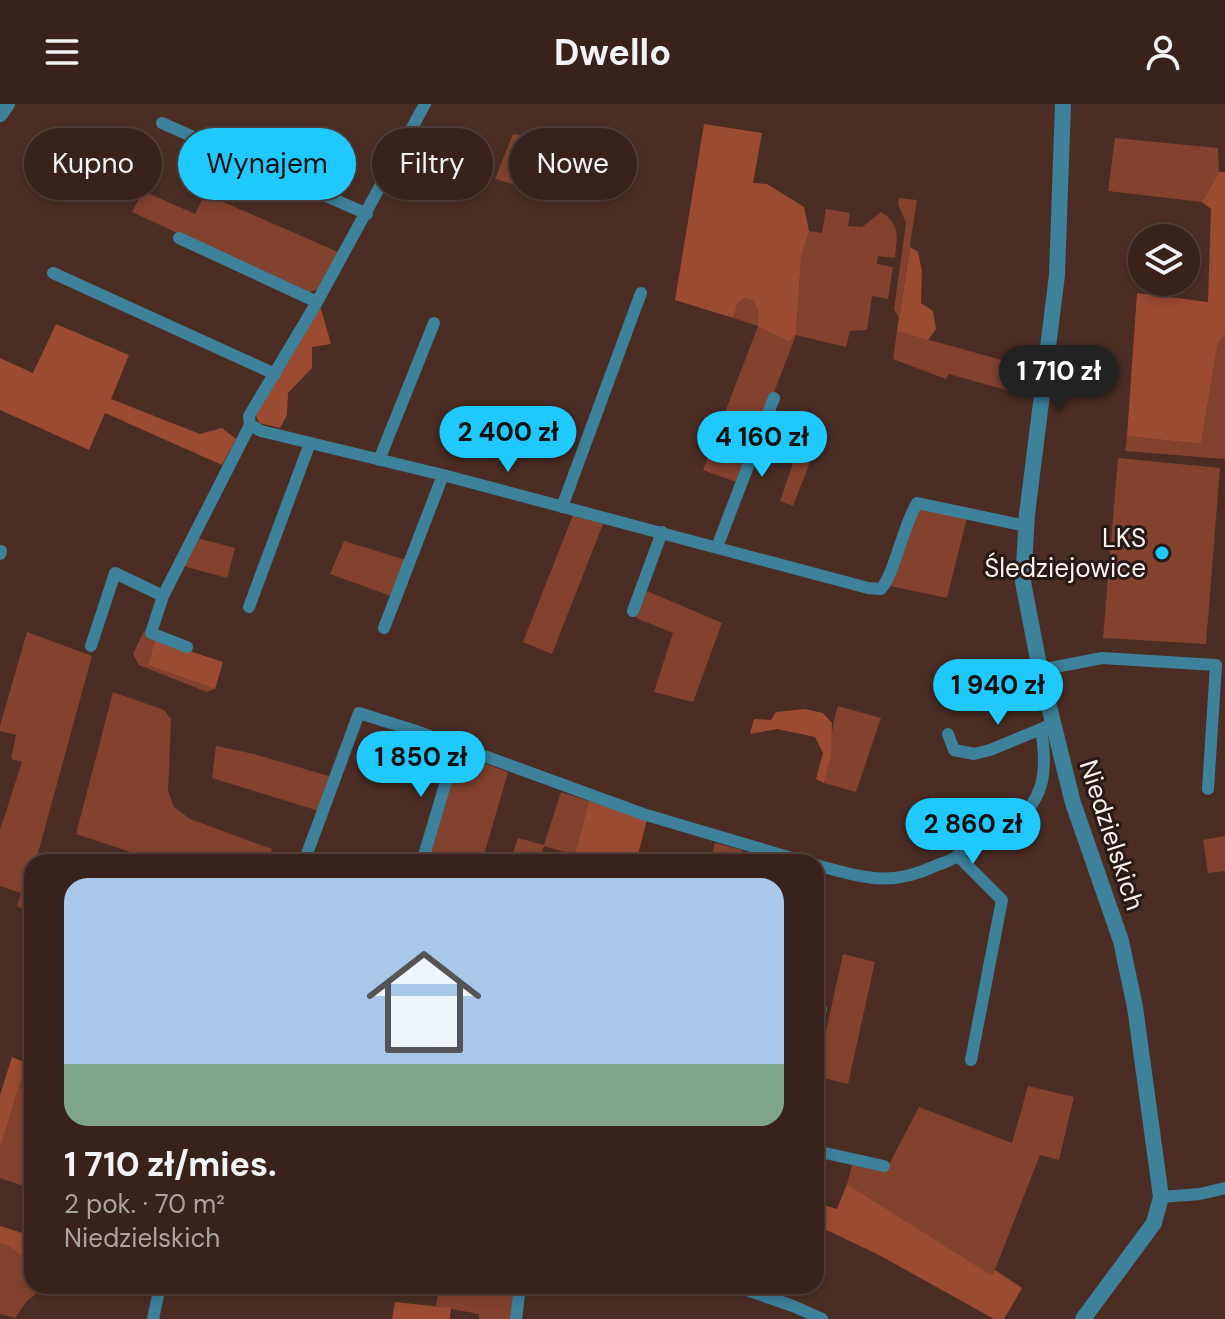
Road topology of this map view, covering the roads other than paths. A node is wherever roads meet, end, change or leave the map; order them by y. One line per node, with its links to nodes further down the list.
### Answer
1 (7, 104): 4 (street)
2 (425, 104): 6 (street)
3 (1063, 104): 19 (street, Niedzielskich)
4 (0, 114)
5 (162, 123): 6 (street)
6 (367, 214): 10 (street)
7 (179, 238): 10 (street)
8 (53, 273): 12 (street)
9 (641, 293): 18 (street)
10 (317, 302): 12 (street)
11 (434, 323): 16 (street)
12 (275, 374): 14 (street)
13 (774, 398): 21 (street)
14 (250, 425): 15 (street); 22 (street)
15 (310, 443): 16 (street); 23 (street)
16 (379, 460): 17 (street)
17 (443, 475): 18 (street); 25 (street)
18 (562, 507): 20 (street)
19 (1026, 526): 21 (street); 28 (street, Niedzielskich)
20 (662, 532): 21 (street); 24 (street)
21 (717, 547)
22 (163, 596): 26 (street); 27 (street)
23 (249, 607)
24 (633, 611)
25 (384, 628)
26 (91, 646)
27 (187, 647)
28 (1040, 670): 29 (street, Niedzielskich); 32 (street)
29 (1048, 726): 30 (street); 36 (street); 42 (street, Niedzielskich)
30 (948, 734)
31 (456, 748): 33 (street); 34 (street); 35 (street)
32 (1208, 789)
33 (307, 854)
34 (424, 854)
35 (778, 854)
36 (958, 856): 37 (street); 38 (street)
37 (824, 867)
38 (971, 1060)
39 (824, 1153): 40 (street)
40 (884, 1166)
41 (1225, 1188): 42 (street)
42 (1161, 1197): 49 (street, Niedzielskich)
43 (158, 1294): 46 (street)
44 (519, 1294): 47 (street)
45 (758, 1294): 48 (street)
46 (153, 1319)
47 (516, 1319)
48 (822, 1319)
49 (1083, 1319)

